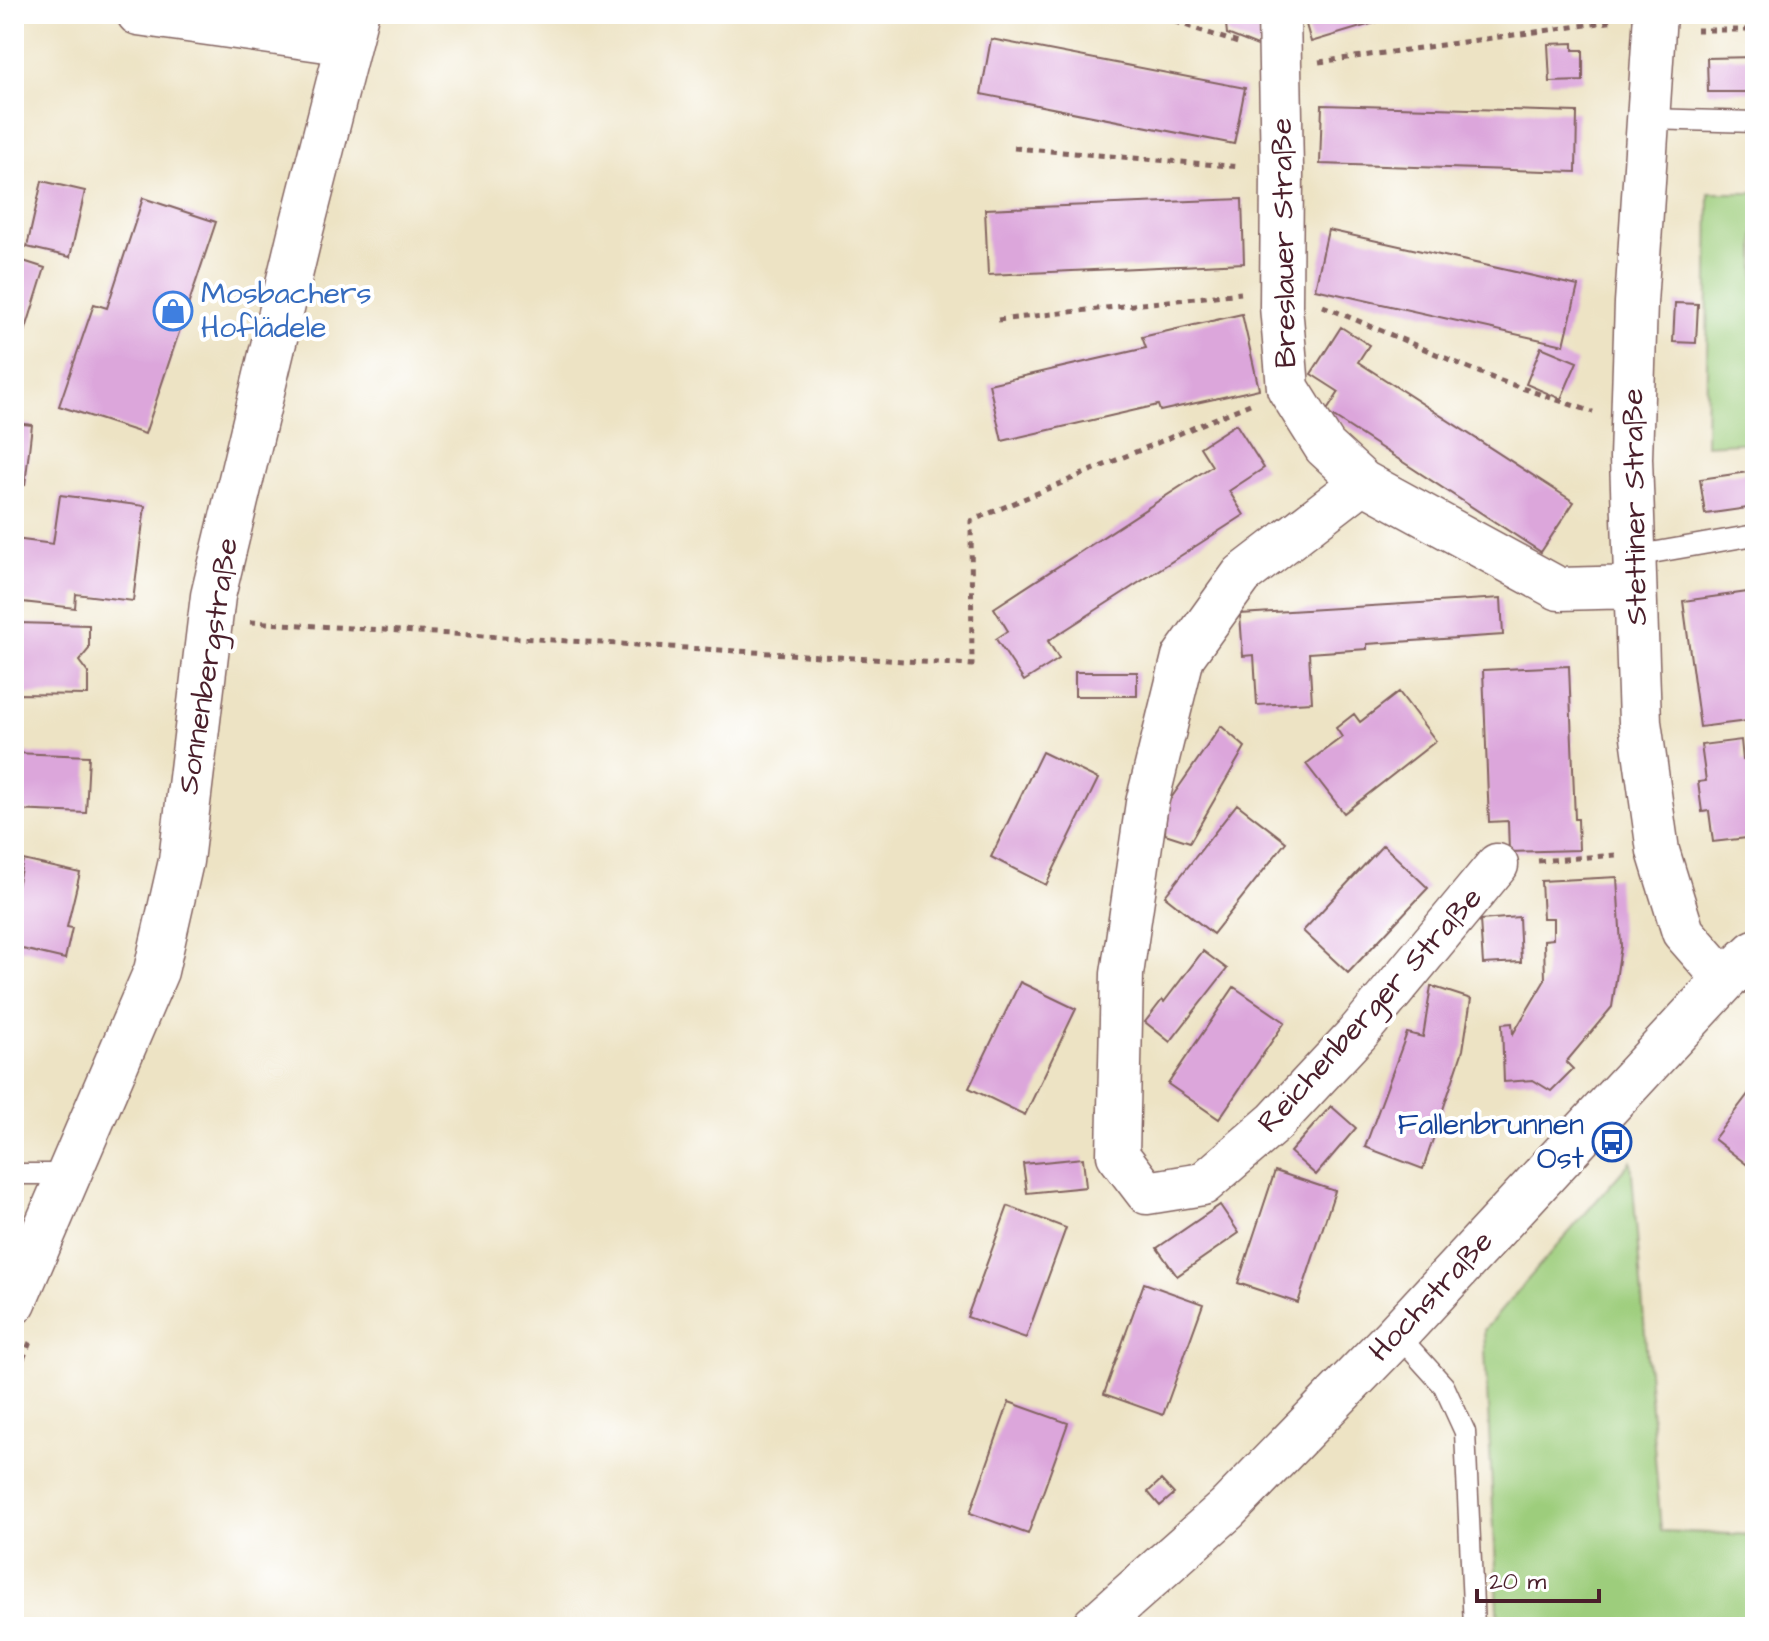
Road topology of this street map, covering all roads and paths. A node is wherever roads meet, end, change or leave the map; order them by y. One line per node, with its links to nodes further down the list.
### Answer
1 (138, 14): 5 (street)
2 (1152, 14): 7 (path)
3 (1279, 14): 7 (street, Breslauer Straße)
4 (1655, 20): 6 (path); 7 (path); 8 (street, Stettiner Straße)
5 (352, 29): 21 (street, Sonnenbergstraße)
6 (1755, 30)
7 (1281, 62): 11 (street, Breslauer Straße)
8 (1648, 119): 9 (lane); 15 (street, Stettiner Straße)
9 (1755, 122)
10 (1014, 148): 11 (path)
11 (1282, 170): 12 (street, Breslauer Straße)
12 (1288, 388): 13 (street, Breslauer Straße); 16 (path)
13 (1363, 482): 15 (street, Breslauer Straße); 18 (street, Reichenberger Straße)
14 (1755, 535): 15 (lane)
15 (1634, 572): 17 (street, Stettiner Straße)
16 (238, 614)
17 (1658, 851): 18 (path); 19 (street, Stettiner Straße)
18 (1497, 865)
19 (1740, 966): 23 (street, Hochstraße)
20 (14, 1174): 21 (lane)
21 (69, 1174): 22 (street, Sonnenbergstraße)
22 (14, 1302)
23 (1397, 1334): 24 (street, Hochstraße); 25 (lane)
24 (1094, 1627)
25 (1474, 1627)

